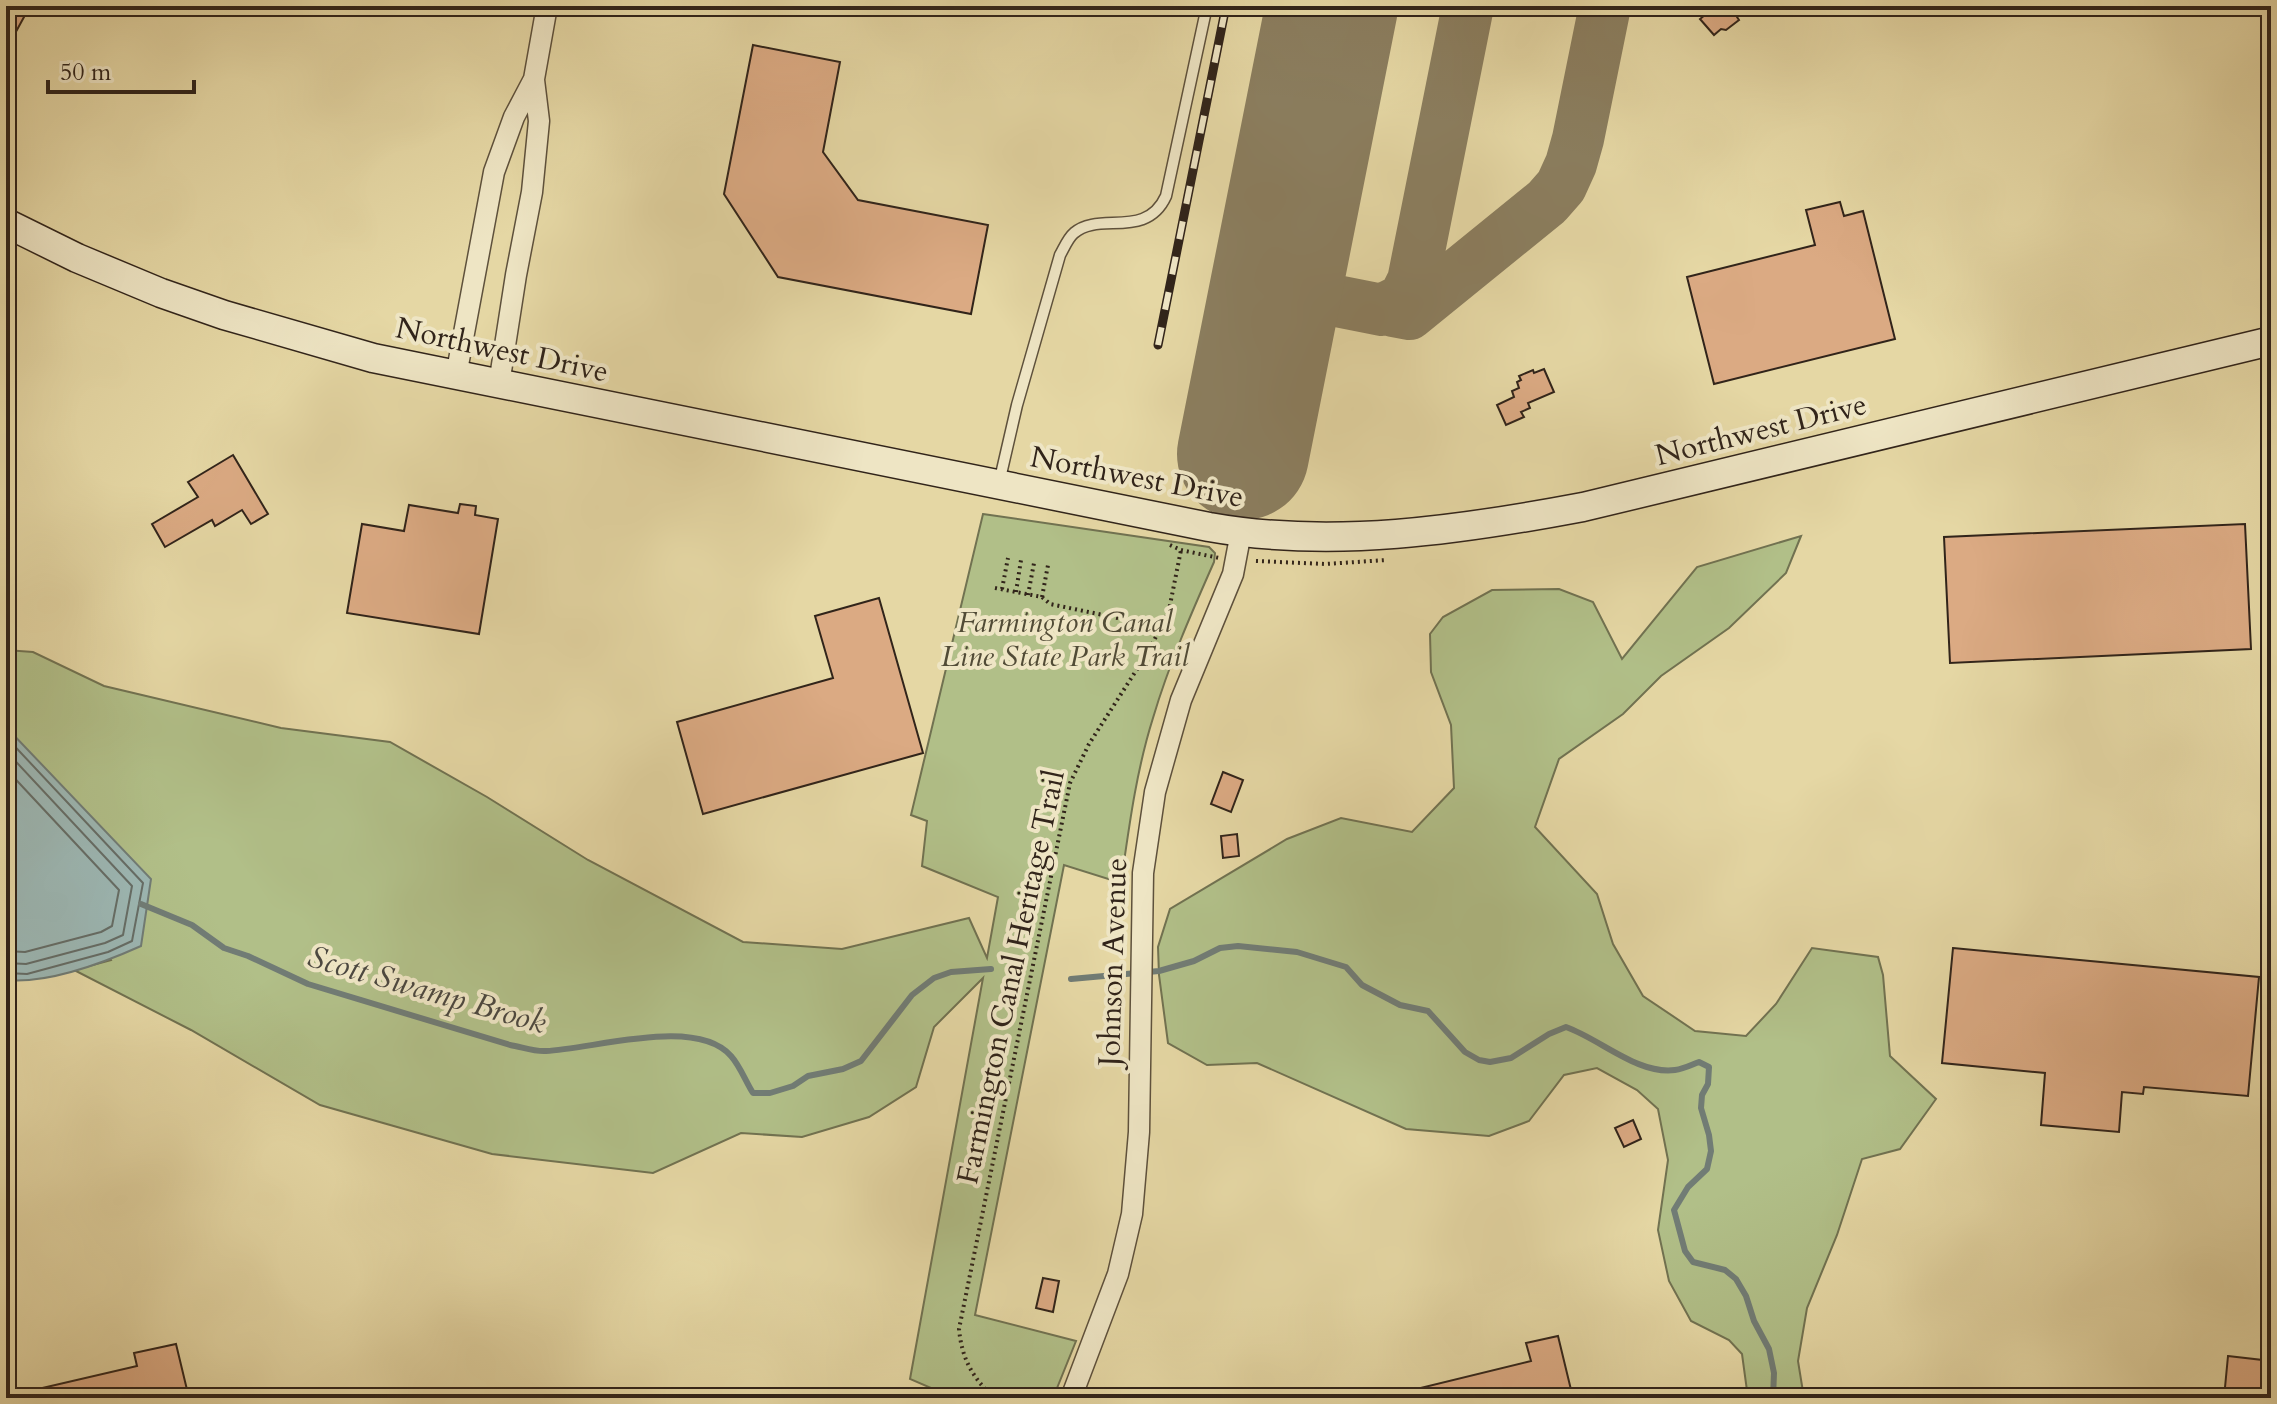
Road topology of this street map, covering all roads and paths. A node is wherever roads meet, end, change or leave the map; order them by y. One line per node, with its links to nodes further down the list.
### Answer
1 (547, 6): 3 (street)
2 (1207, 6): 8 (lane)
3 (534, 79): 6 (street); 7 (street)
4 (6, 223): 6 (main road, Northwest Drive)
5 (2271, 341): 9 (main road, Northwest Drive)
6 (456, 376): 7 (main road, Northwest Drive)
7 (499, 384): 8 (main road, Northwest Drive)
8 (999, 485): 9 (main road, Northwest Drive)
9 (1241, 532): 22 (street, Johnson Avenue)
10 (1202, 556): 20 (path, Farmington Canal Heritage Trail)
11 (1008, 558): 16 (path)
12 (1021, 560): 17 (path)
13 (1034, 563): 18 (path)
14 (1048, 565): 19 (path)
15 (995, 588): 16 (path)
16 (1002, 589): 17 (path)
17 (1016, 592): 18 (path)
18 (1028, 595): 19 (path)
19 (1042, 597): 20 (path)
20 (1161, 627): 21 (path, Farmington Canal Heritage Trail)
21 (994, 1398)
22 (1071, 1398)

